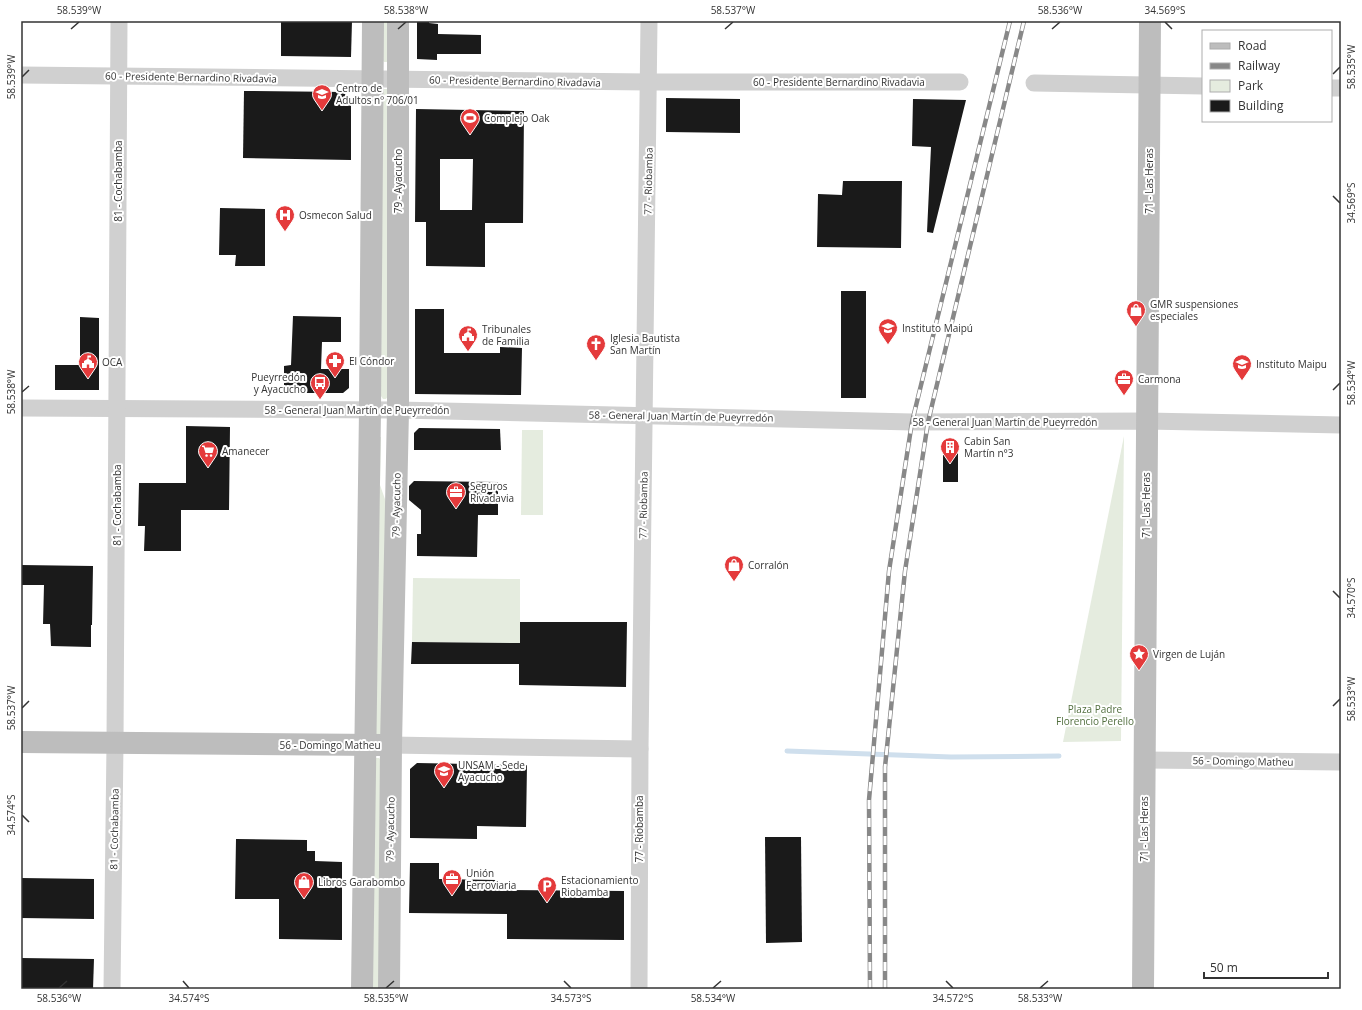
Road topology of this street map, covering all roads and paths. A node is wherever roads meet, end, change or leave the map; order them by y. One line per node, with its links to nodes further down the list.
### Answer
1 (119, 21): 7 (street, 81 - Cochabamba)
2 (374, 21): 8 (main road)
3 (398, 21): 9 (main road, 79 - Ayacucho)
4 (649, 21): 10 (street, 77 - Riobamba)
5 (1150, 21): 13 (main road, 71 - Las Heras)
6 (21, 75): 7 (street, 60 - Presidente Bernardino Rivadavia)
7 (119, 76): 8 (street, 60 - Presidente Bernardino Rivadavia); 16 (street, 81 - Cochabamba)
8 (373, 79): 9 (street, 60 - Presidente Bernardino Rivadavia); 17 (main road)
9 (398, 79): 10 (street, 60 - Presidente Bernardino Rivadavia); 18 (main road, 79 - Ayacucho)
10 (649, 82): 11 (street, 60 - Presidente Bernardino Rivadavia); 19 (street, 77 - Riobamba)
11 (960, 82)
12 (1034, 83): 13 (street)
13 (1149, 86): 14 (street); 20 (main road, 71 - Las Heras)
14 (1202, 86)
15 (21, 408): 16 (street, 58 - General Juan Martín de Pueyrredón)
16 (117, 408): 17 (street, 58 - General Juan Martín de Pueyrredón); 23 (street, 81 - Cochabamba)
17 (370, 410): 18 (street, 58 - General Juan Martín de Pueyrredón); 24 (main road)
18 (398, 410): 19 (street, 58 - General Juan Martín de Pueyrredón); 25 (main road, 79 - Ayacucho)
19 (645, 415): 20 (street, 58 - General Juan Martín de Pueyrredón); 26 (street, 77 - Riobamba)
20 (1147, 421): 21 (street, 58 - General Juan Martín de Pueyrredón); 27 (main road, 71 - Las Heras)
21 (1341, 425)
22 (21, 742): 23 (main road, 56 - Domingo Matheu)
23 (115, 744): 24 (main road, 56 - Domingo Matheu); 29 (street, 81 - Cochabamba)
24 (365, 745): 25 (main road, 56 - Domingo Matheu); 30 (main road)
25 (391, 745): 26 (street, 56 - Domingo Matheu); 31 (main road, 79 - Ayacucho)
26 (640, 749): 32 (street, 77 - Riobamba)
27 (1145, 760): 28 (street, 56 - Domingo Matheu); 33 (main road, 71 - Las Heras)
28 (1341, 762)
29 (112, 989)
30 (362, 989)
31 (389, 989)
32 (639, 989)
33 (1143, 989)

